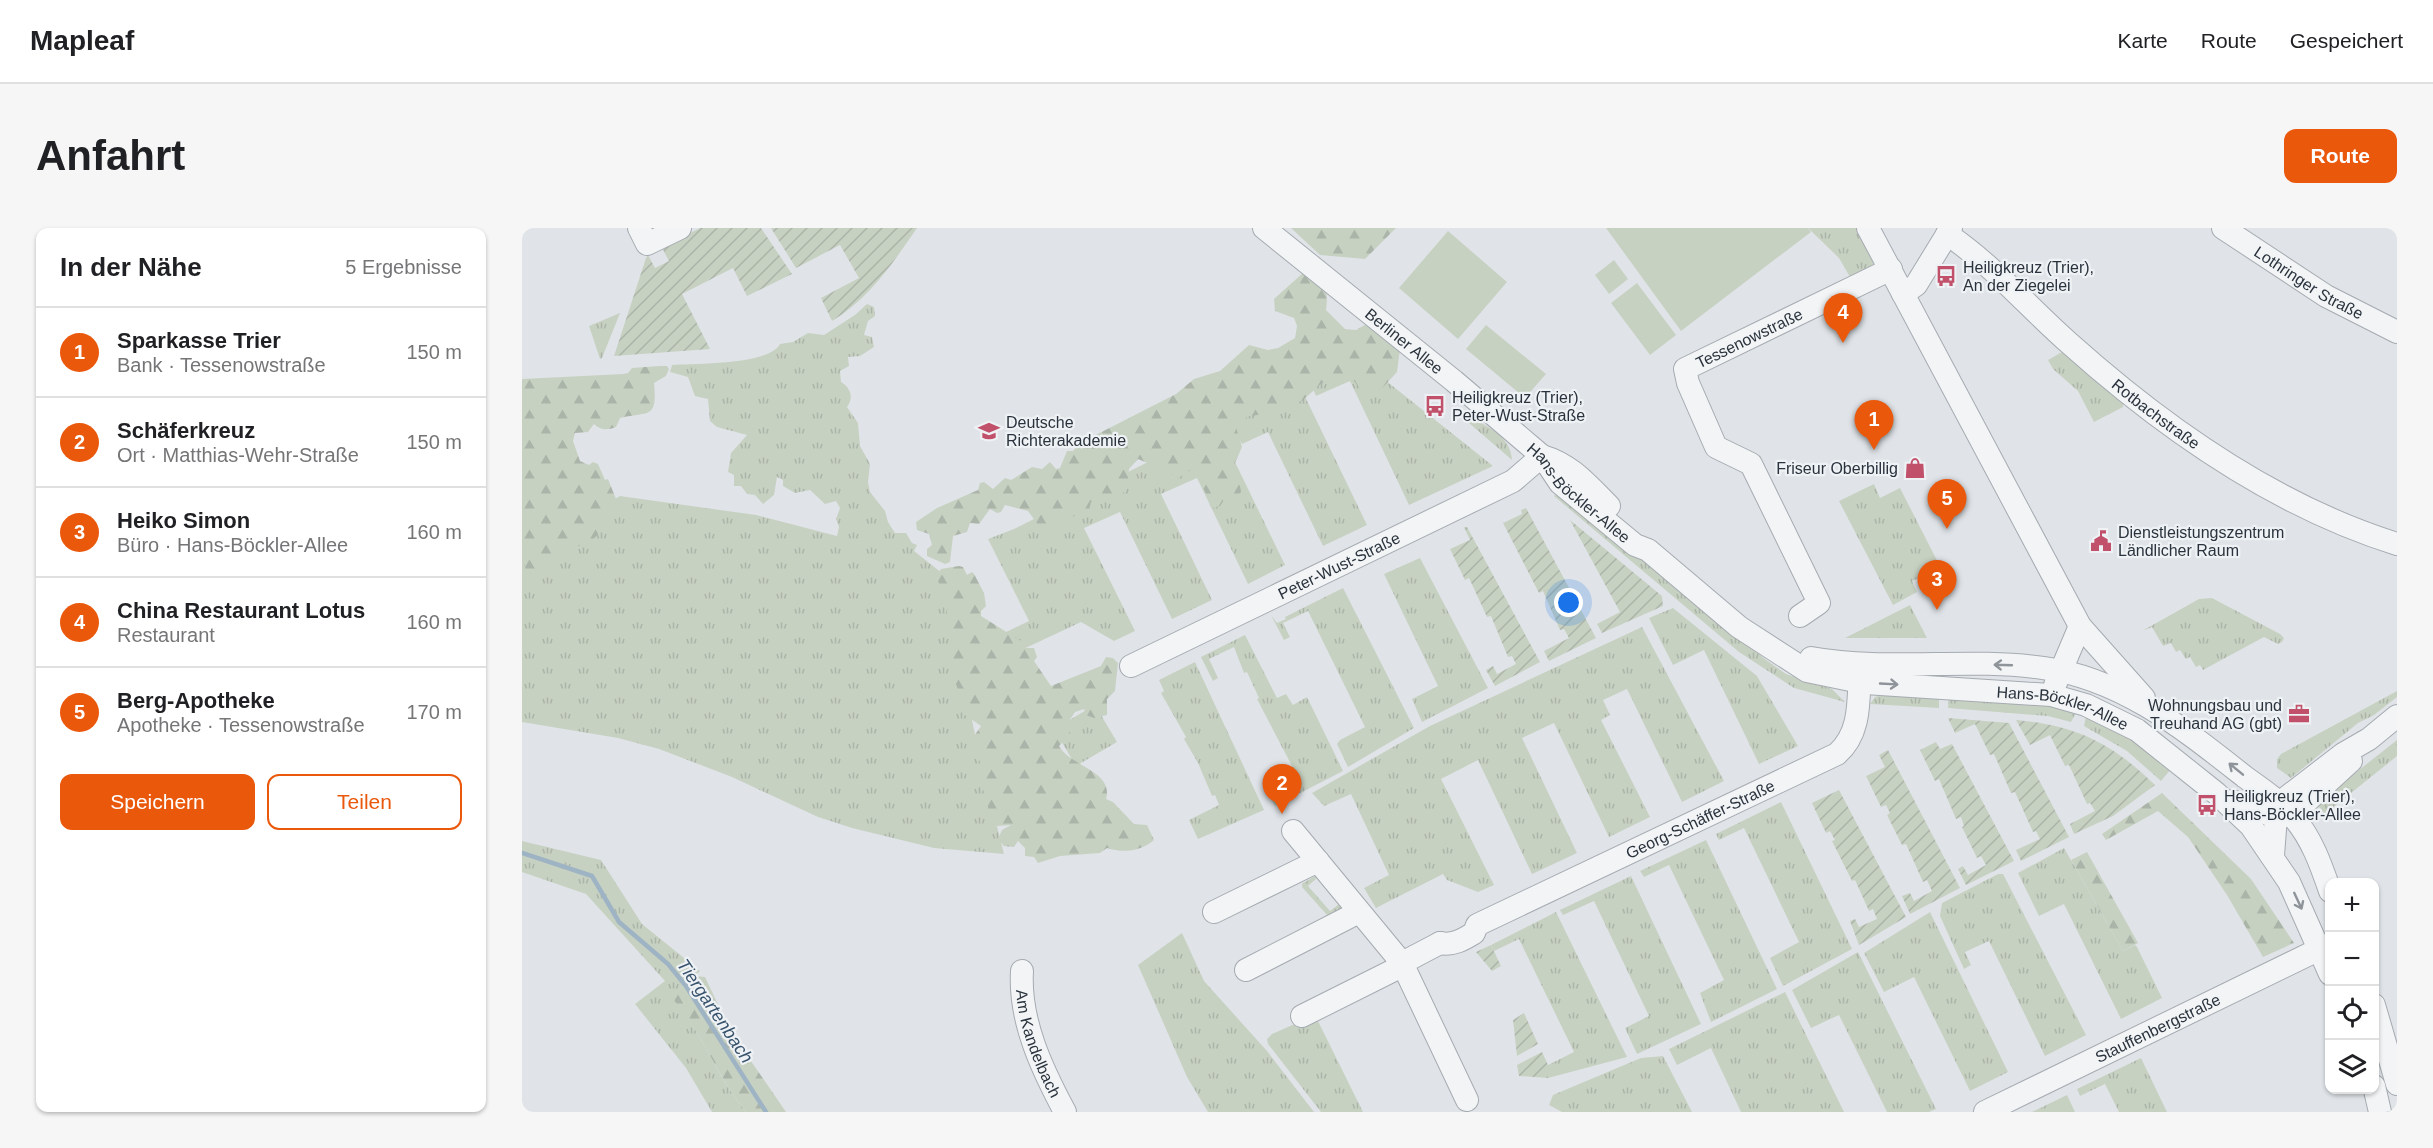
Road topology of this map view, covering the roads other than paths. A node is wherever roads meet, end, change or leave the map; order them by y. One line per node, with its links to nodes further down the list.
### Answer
1 (639, 228): 2 (street)
2 (680, 228)
3 (1264, 228): 10 (street, Berliner Allee)
4 (1868, 228): 7 (street)
5 (2223, 228): 9 (street, Lothringer Straße)
6 (1949, 231): 8 (street); 11 (street, Rotbachstraße)
7 (1891, 269): 8 (street); 12 (street, Tessenowstraße)
8 (1903, 294): 13 (street)
9 (2397, 332)
10 (1542, 456): 15 (street, Peter-Wust-Straße); 17 (street, Hans-Böckler-Allee)
11 (2397, 544)
12 (1800, 616)
13 (2080, 626): 14 (street); 16 (street)
14 (2098, 643): 16 (street); 19 (street)
15 (1131, 666)
16 (2069, 673): 17 (street, Hans-Böckler-Allee, one-way to 17); 18 (street); 19 (street, Hans-Böckler-Allee)
17 (1859, 674): 18 (street, Hans-Böckler-Allee, one-way to 18); 30 (street, Georg-Schäffer-Straße)
18 (2051, 695): 21 (street, Hans-Böckler-Allee)
19 (2161, 715): 22 (street, Hans-Böckler-Allee, one-way to 19)
20 (2397, 716): 22 (street)
21 (2216, 793): 22 (street); 24 (street, Hans-Böckler-Allee)
22 (2283, 813): 24 (street); 26 (street, Hans-Böckler-Allee)
23 (1293, 831): 25 (street)
24 (2272, 855): 29 (street, Hans-Böckler-Allee, one-way to 29)
25 (1318, 861): 27 (street); 28 (street)
26 (2325, 879)
27 (1214, 912)
28 (1359, 912): 30 (street); 31 (street)
29 (2324, 946): 39 (street, Stauffenbergstraße)
30 (1402, 963): 33 (street, Georg-Schäffer-Straße); 37 (street)
31 (1246, 970)
32 (1022, 971): 38 (street, Am Kandelbach)
33 (1302, 1016)
34 (2379, 1022): 35 (street)
35 (2397, 1084)
36 (2376, 1094): 40 (street)
37 (1467, 1100)
38 (1065, 1112)
39 (1985, 1112)
40 (2380, 1112)

